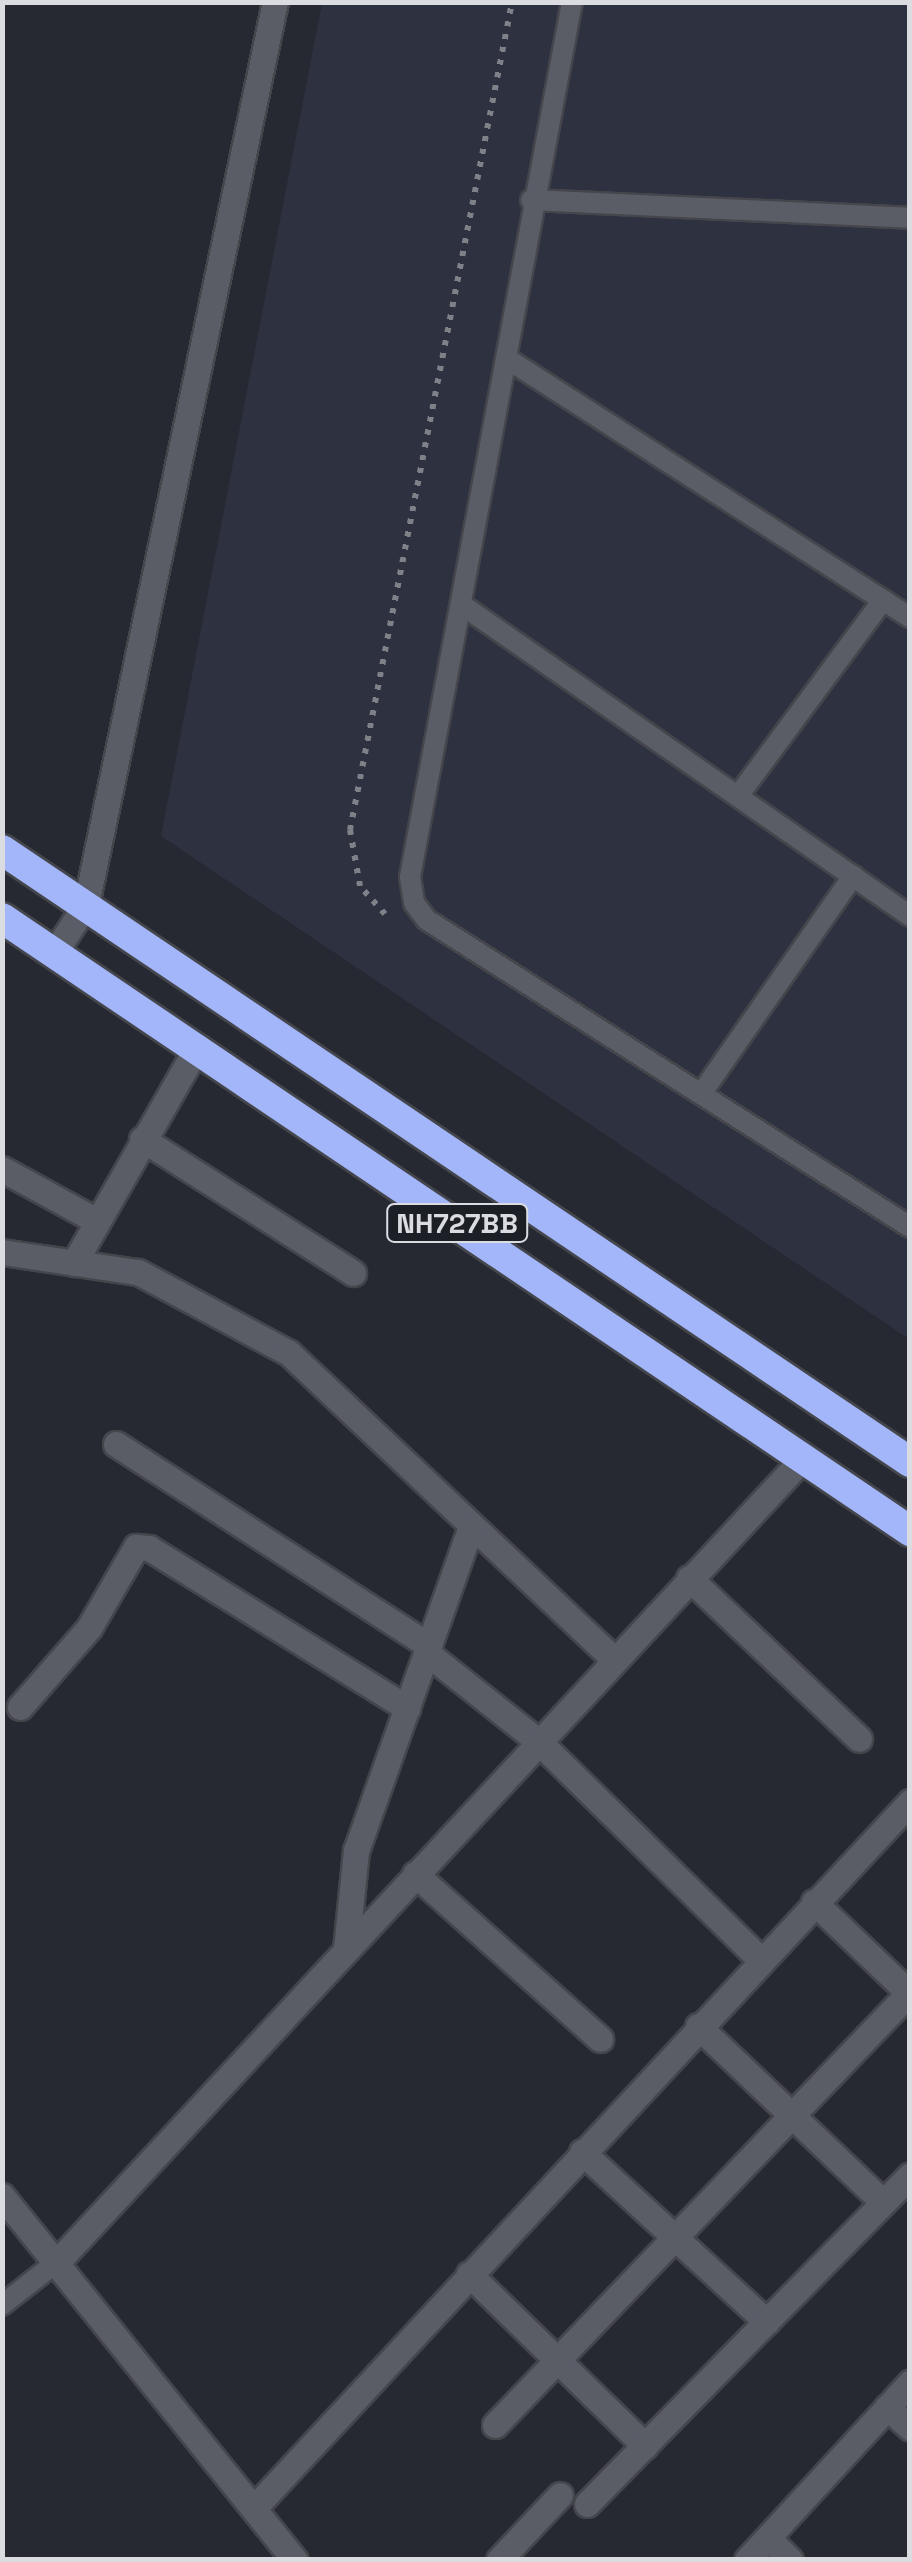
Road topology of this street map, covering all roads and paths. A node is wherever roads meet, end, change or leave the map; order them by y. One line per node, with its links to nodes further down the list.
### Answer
1 (275, 2): 13 (street)
2 (512, 2): 16 (path)
3 (572, 2): 4 (lane)
4 (532, 200): 5 (lane); 6 (lane)
5 (910, 218)
6 (509, 360): 7 (lane); 8 (lane)
7 (883, 600): 9 (lane); 10 (lane)
8 (462, 605): 10 (lane); 19 (lane)
9 (910, 617)
10 (738, 796): 12 (lane)
11 (2, 850): 13 (highway, NH727BB)
12 (852, 876): 14 (lane); 19 (lane)
13 (86, 904): 17 (street); 29 (highway, NH727BB)
14 (910, 916)
15 (2, 918): 17 (highway, NH727BB)
16 (396, 920)
17 (55, 952): 18 (highway, NH727BB)
18 (196, 1047): 20 (street); 28 (highway, NH727BB)
19 (701, 1094): 22 (lane)
20 (142, 1139): 23 (street); 26 (street)
21 (2, 1168): 23 (street)
22 (906, 1216)
23 (98, 1221): 25 (street)
24 (2, 1252): 25 (street)
25 (74, 1263): 30 (street)
26 (353, 1273)
27 (116, 1444): 33 (street)
28 (804, 1458): 31 (highway, NH727BB); 32 (street)
29 (910, 1462)
30 (470, 1529): 33 (street); 34 (street)
31 (910, 1531)
32 (690, 1578): 34 (street); 37 (street)
33 (428, 1650): 36 (street); 38 (street)
34 (614, 1659): 38 (street)
35 (20, 1707): 36 (street)
36 (407, 1708): 42 (street)
37 (860, 1739)
38 (538, 1741): 40 (street); 43 (street)
39 (910, 1802): 41 (street)
40 (415, 1874): 42 (street); 46 (street)
41 (814, 1902): 43 (street); 44 (street)
42 (346, 1948): 53 (street)
43 (760, 1959): 45 (street)
44 (909, 1994): 47 (street)
45 (698, 2026): 47 (street); 48 (street)
46 (600, 2039)
47 (792, 2115): 51 (street); 52 (street)
48 (582, 2152): 52 (street); 54 (street)
49 (910, 2175): 51 (street)
50 (2, 2196): 53 (street)
51 (883, 2202): 56 (street)
52 (678, 2236): 56 (street); 57 (street)
53 (58, 2262): 55 (lane); 65 (street)
54 (469, 2274): 57 (street); 65 (street)
55 (2, 2305)
56 (766, 2322): 62 (street)
57 (560, 2358): 60 (street); 62 (street)
58 (910, 2383): 59 (street)
59 (887, 2407): 61 (street); 66 (street)
60 (495, 2425)
61 (910, 2428)
62 (645, 2446): 64 (street)
63 (560, 2495): 68 (street)
64 (587, 2504)
65 (254, 2508): 67 (street)
66 (768, 2538): 69 (street); 70 (street)
67 (295, 2560)
68 (499, 2560)
69 (747, 2560)
70 (790, 2560)

